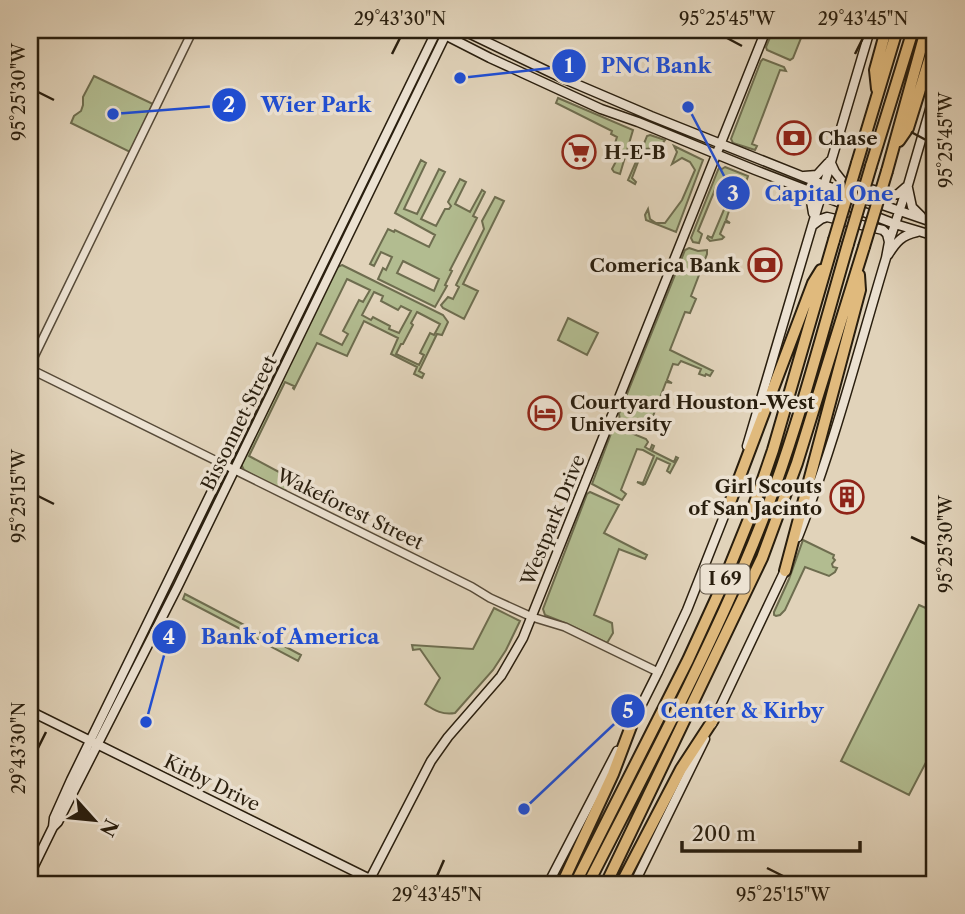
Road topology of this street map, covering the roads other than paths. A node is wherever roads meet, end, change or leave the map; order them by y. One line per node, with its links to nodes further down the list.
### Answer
1 (193, 30): 38 (street)
2 (437, 30): 10 (main road); 39 (main road, Bissonnet Street)
3 (462, 30): 12 (main road)
4 (765, 30): 18 (main road, Westpark Drive)
5 (870, 30): 21 (main road)
6 (886, 30): 15 (highway)
7 (897, 30): 15 (highway, I 69)
8 (913, 30): 57 (highway, bridge)
9 (926, 30): 20 (highway, I 69)
10 (447, 33): 13 (main road); 40 (main road, Bissonnet Street)
11 (935, 41): 20 (highway)
12 (562, 78): 13 (main road); 16 (main road)
13 (556, 89): 17 (main road)
14 (935, 92): 24 (main road)
15 (877, 94): 35 (highway, I 69, bridge)
16 (642, 111): 17 (main road); 18 (main road)
17 (638, 122): 19 (main road)
18 (720, 143): 19 (main road, Westpark Drive); 22 (main road)
19 (715, 153): 25 (main road); 43 (main road, Westpark Drive)
20 (892, 153): 37 (highway, I 69, bridge)
21 (830, 161): 22 (main road); 23 (main road); 24 (main road)
22 (803, 176): 23 (main road)
23 (824, 185): 26 (main road); 27 (main road)
24 (908, 185): 27 (main road); 28 (main road)
25 (797, 186): 26 (main road); 29 (main road)
26 (820, 195): 29 (main road); 31 (main road)
27 (898, 211): 28 (main road); 31 (main road)
28 (924, 219): 30 (main road)
29 (813, 222): 34 (main road); 41 (main road)
30 (935, 223)
31 (895, 224): 32 (main road); 34 (main road)
32 (919, 232): 33 (main road); 36 (main road)
33 (935, 236)
34 (888, 242): 36 (main road)
35 (830, 256): 41 (highway); 56 (highway, I 69)
36 (886, 258): 42 (main road)
37 (859, 264): 42 (highway); 58 (highway, I 69)
38 (30, 367): 39 (street, Wakeforest Street)
39 (225, 464): 40 (street, Wakeforest Street); 44 (main road, Bissonnet Street)
40 (235, 469): 43 (street, Wakeforest Street); 45 (main road, Bissonnet Street)
41 (731, 500): 46 (main road)
42 (785, 571): 48 (main road)
43 (532, 617): 46 (street, Wakeforest Street); 52 (main road, Westpark Drive)
44 (133, 654): 45 (main road); 50 (main road, Bissonnet Street)
45 (142, 658): 50 (main road, Bissonnet Street)
46 (658, 672): 49 (main road)
47 (30, 711): 50 (main road, Kirby Drive)
48 (713, 720): 59 (highway); 60 (main road)
49 (633, 721): 54 (main road); 55 (highway)
50 (94, 743): 51 (main road, Bissonnet Street); 52 (main road, Kirby Drive)
51 (30, 874)
52 (370, 879): 53 (main road, Kirby Drive)
53 (380, 884)
54 (548, 884)
55 (562, 884)
56 (575, 884)
57 (588, 884)
58 (606, 884)
59 (621, 884)
60 (634, 884)

